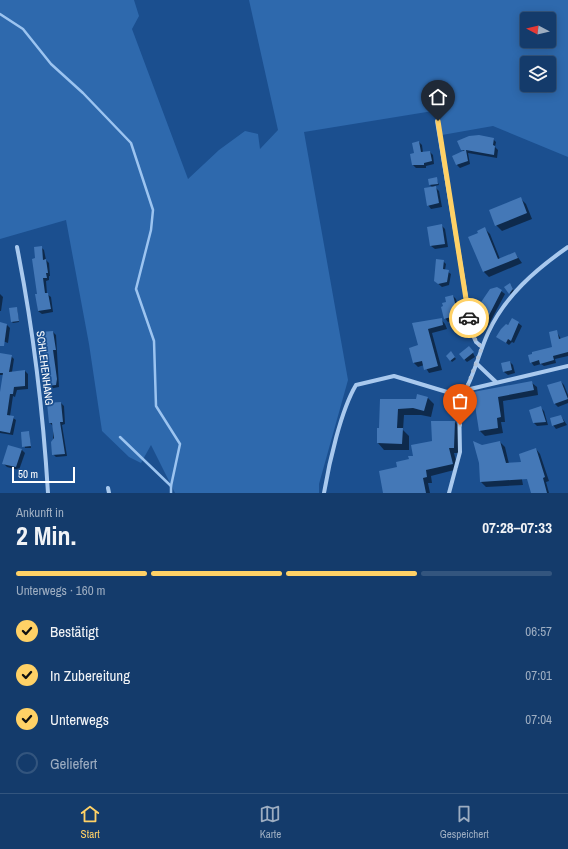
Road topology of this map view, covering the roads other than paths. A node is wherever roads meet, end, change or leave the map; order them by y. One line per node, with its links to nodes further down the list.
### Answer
1 (438, 121): 4 (street)
2 (18, 247): 11 (street, SCHLEHENHANG)
3 (568, 247): 4 (street)
4 (482, 347): 5 (street)
5 (476, 363): 7 (street); 8 (street)
6 (568, 367): 7 (street)
7 (496, 382): 8 (street)
8 (466, 390): 9 (street)
9 (459, 400): 13 (street); 14 (street)
10 (108, 488): 12 (street)
11 (48, 493)
12 (109, 493)
13 (324, 493)
14 (449, 493)

